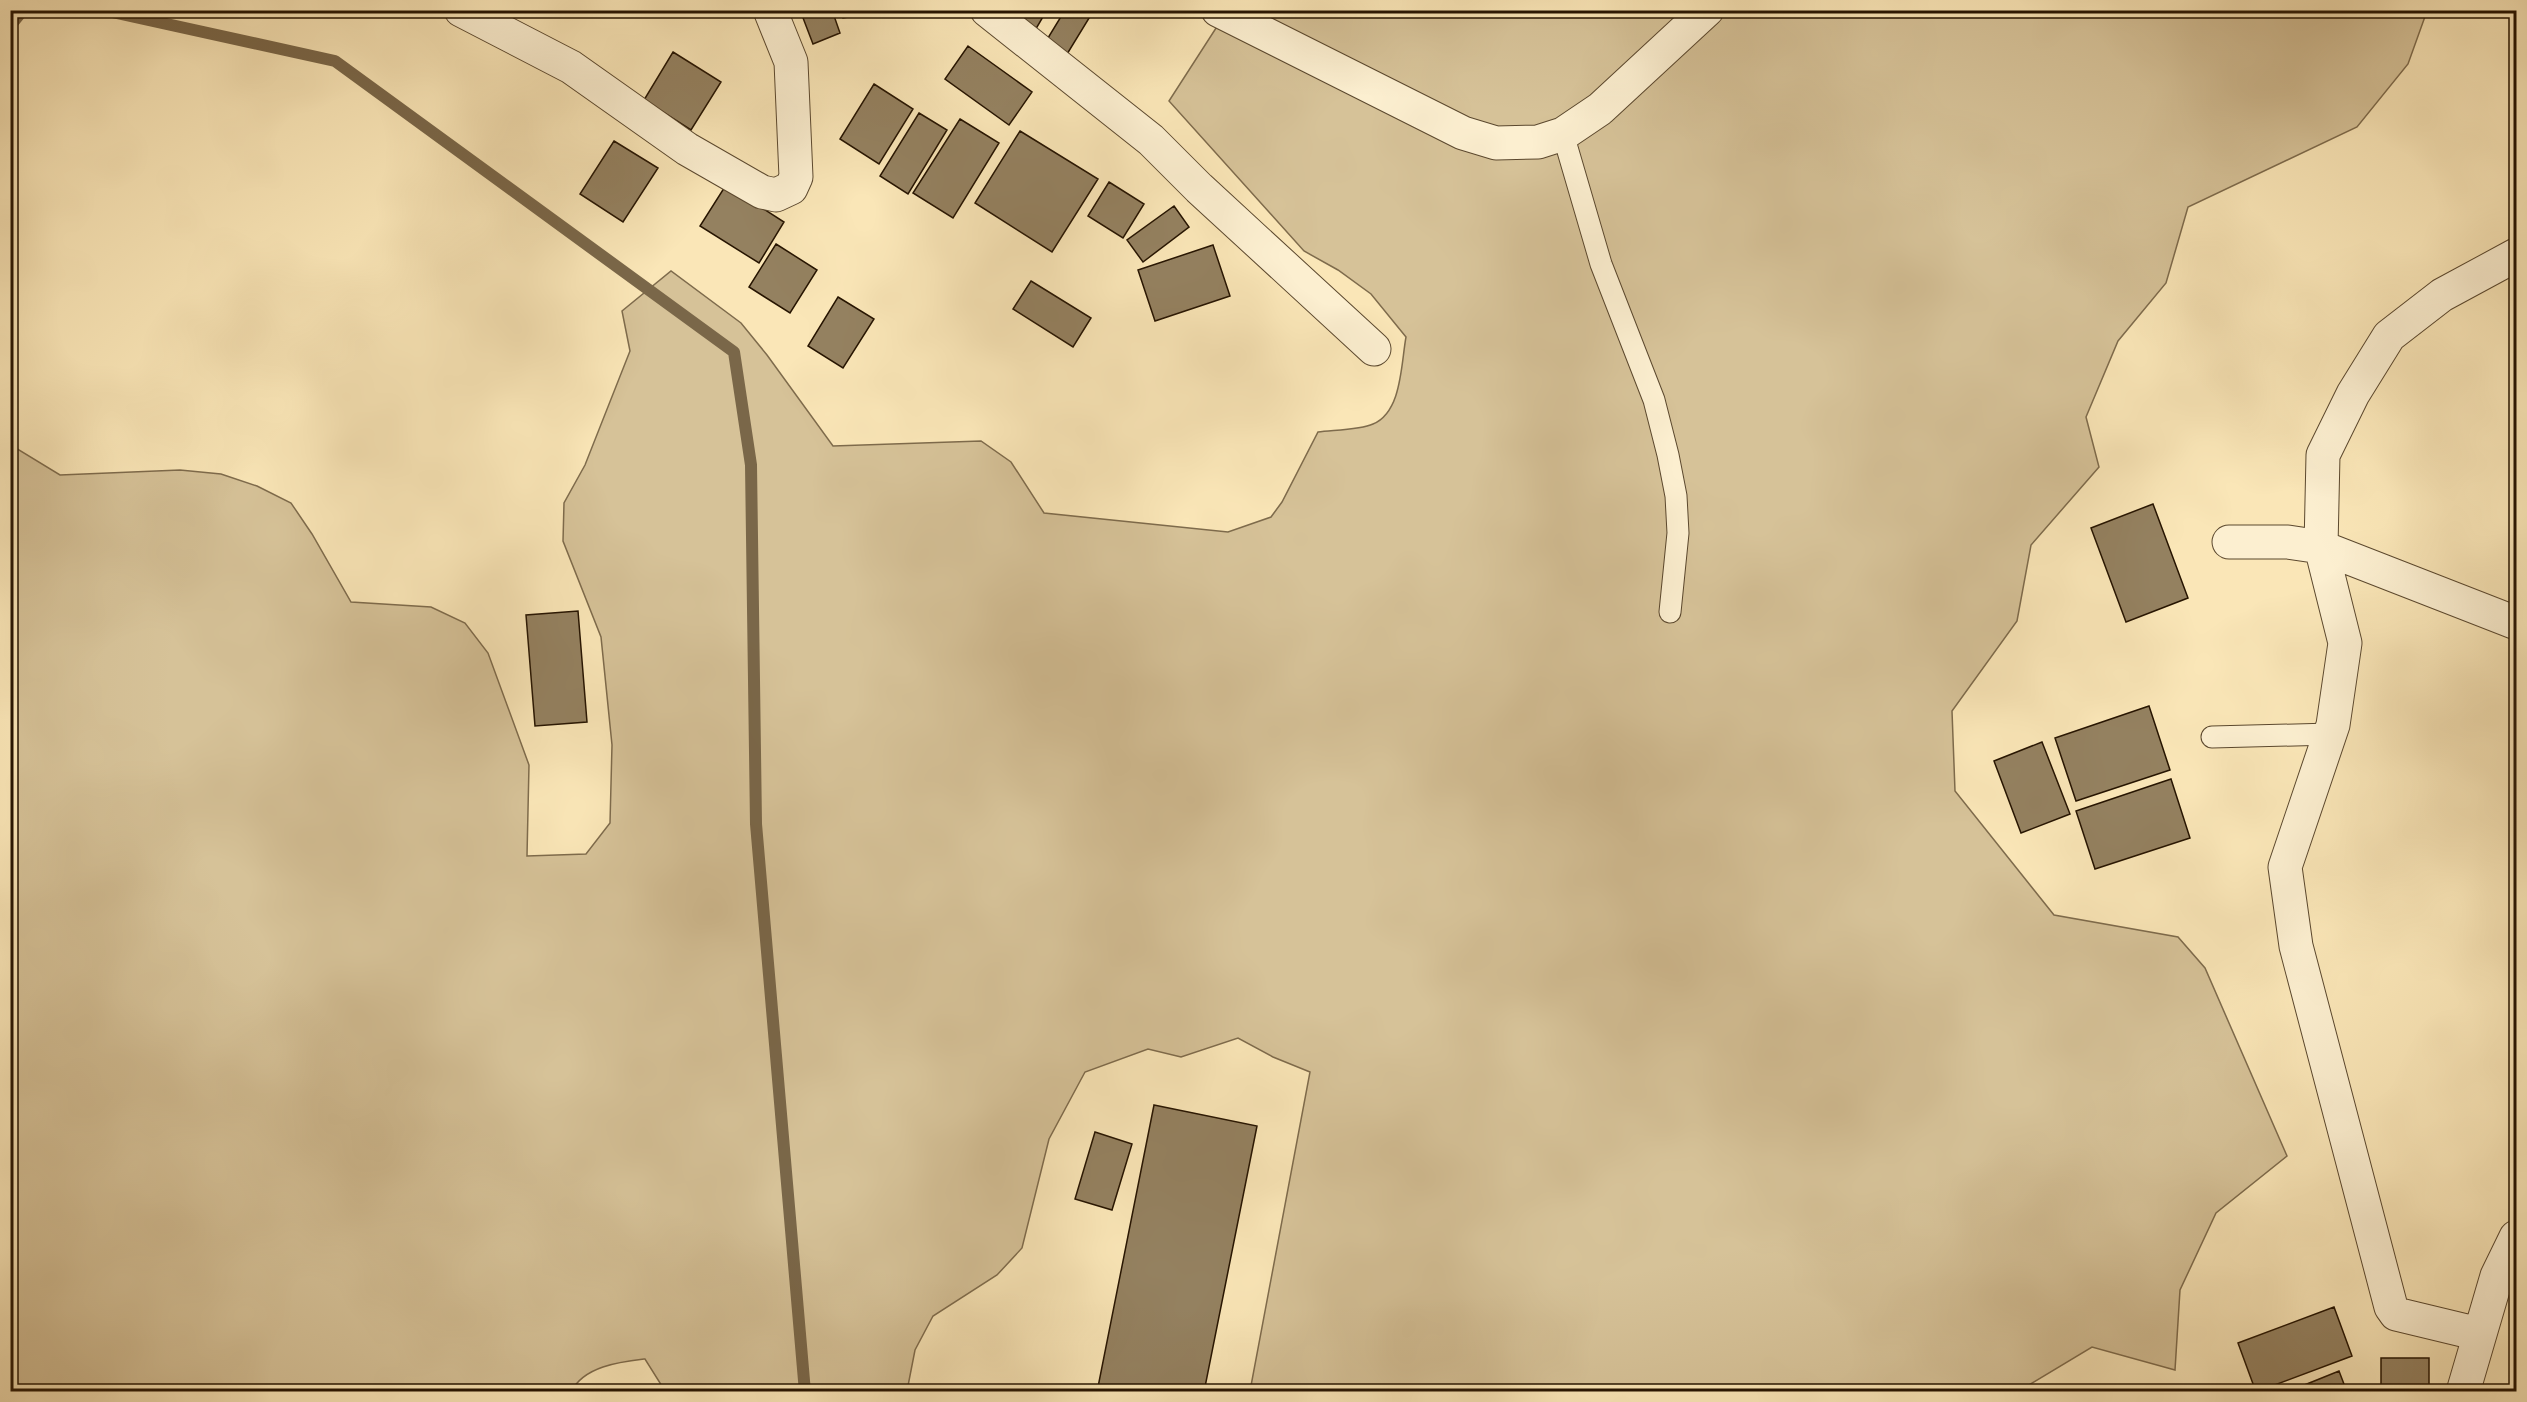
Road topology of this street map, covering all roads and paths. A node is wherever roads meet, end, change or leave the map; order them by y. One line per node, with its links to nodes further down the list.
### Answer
1 (461, 10): 2 (street)
2 (770, 10)
3 (987, 10): 8 (street)
4 (1218, 10): 6 (street)
5 (1707, 10): 6 (street)
6 (1563, 134): 11 (lane)
7 (2517, 255): 10 (street)
8 (1374, 349)
9 (2229, 542): 10 (street)
10 (2321, 547): 12 (street); 13 (street)
11 (1670, 612)
12 (2517, 623)
13 (2331, 734): 14 (lane); 16 (street)
14 (2212, 736)
15 (2517, 1237): 16 (street)
16 (2479, 1334): 17 (street)
17 (2463, 1392)

